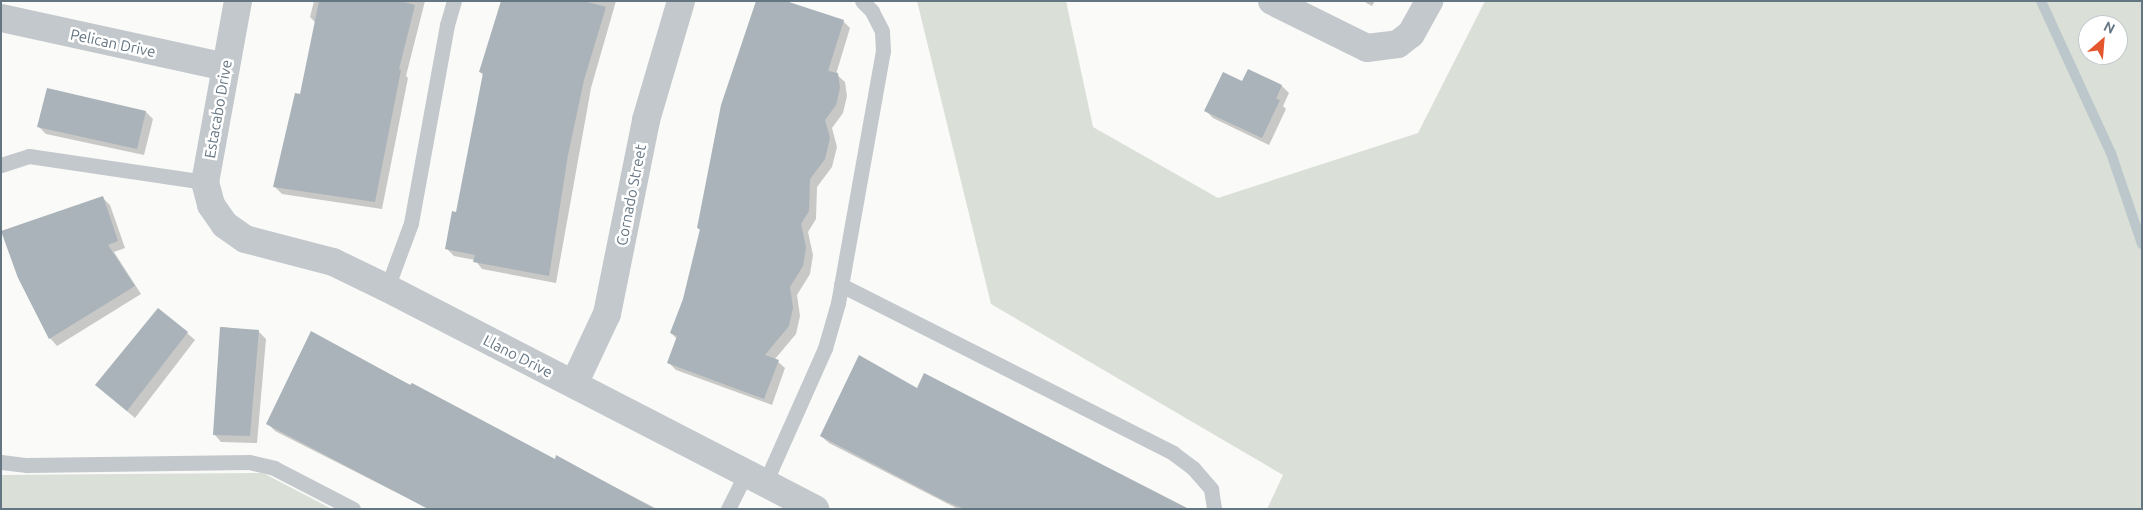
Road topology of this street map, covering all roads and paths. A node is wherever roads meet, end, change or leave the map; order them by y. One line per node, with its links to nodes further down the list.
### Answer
1 (238, 1): 8 (street, Estacabo Drive)
2 (454, 1): 12 (lane)
3 (681, 1): 13 (street, Cornado Street)
4 (862, 1): 11 (lane)
5 (1272, 1): 6 (street)
6 (1429, 1)
7 (1, 18): 8 (street, Pelican Drive)
8 (226, 67): 10 (street, Estacabo Drive)
9 (1, 165): 10 (lane)
10 (205, 182): 12 (street, Llano Drive)
11 (841, 285): 15 (lane); 19 (lane)
12 (387, 288): 13 (street, Llano Drive)
13 (574, 384): 15 (street, Llano Drive)
14 (1, 462): 16 (lane)
15 (755, 478): 17 (lane); 18 (street, Llano Drive)
16 (353, 509)
17 (728, 509)
18 (815, 509)
19 (1214, 509)

